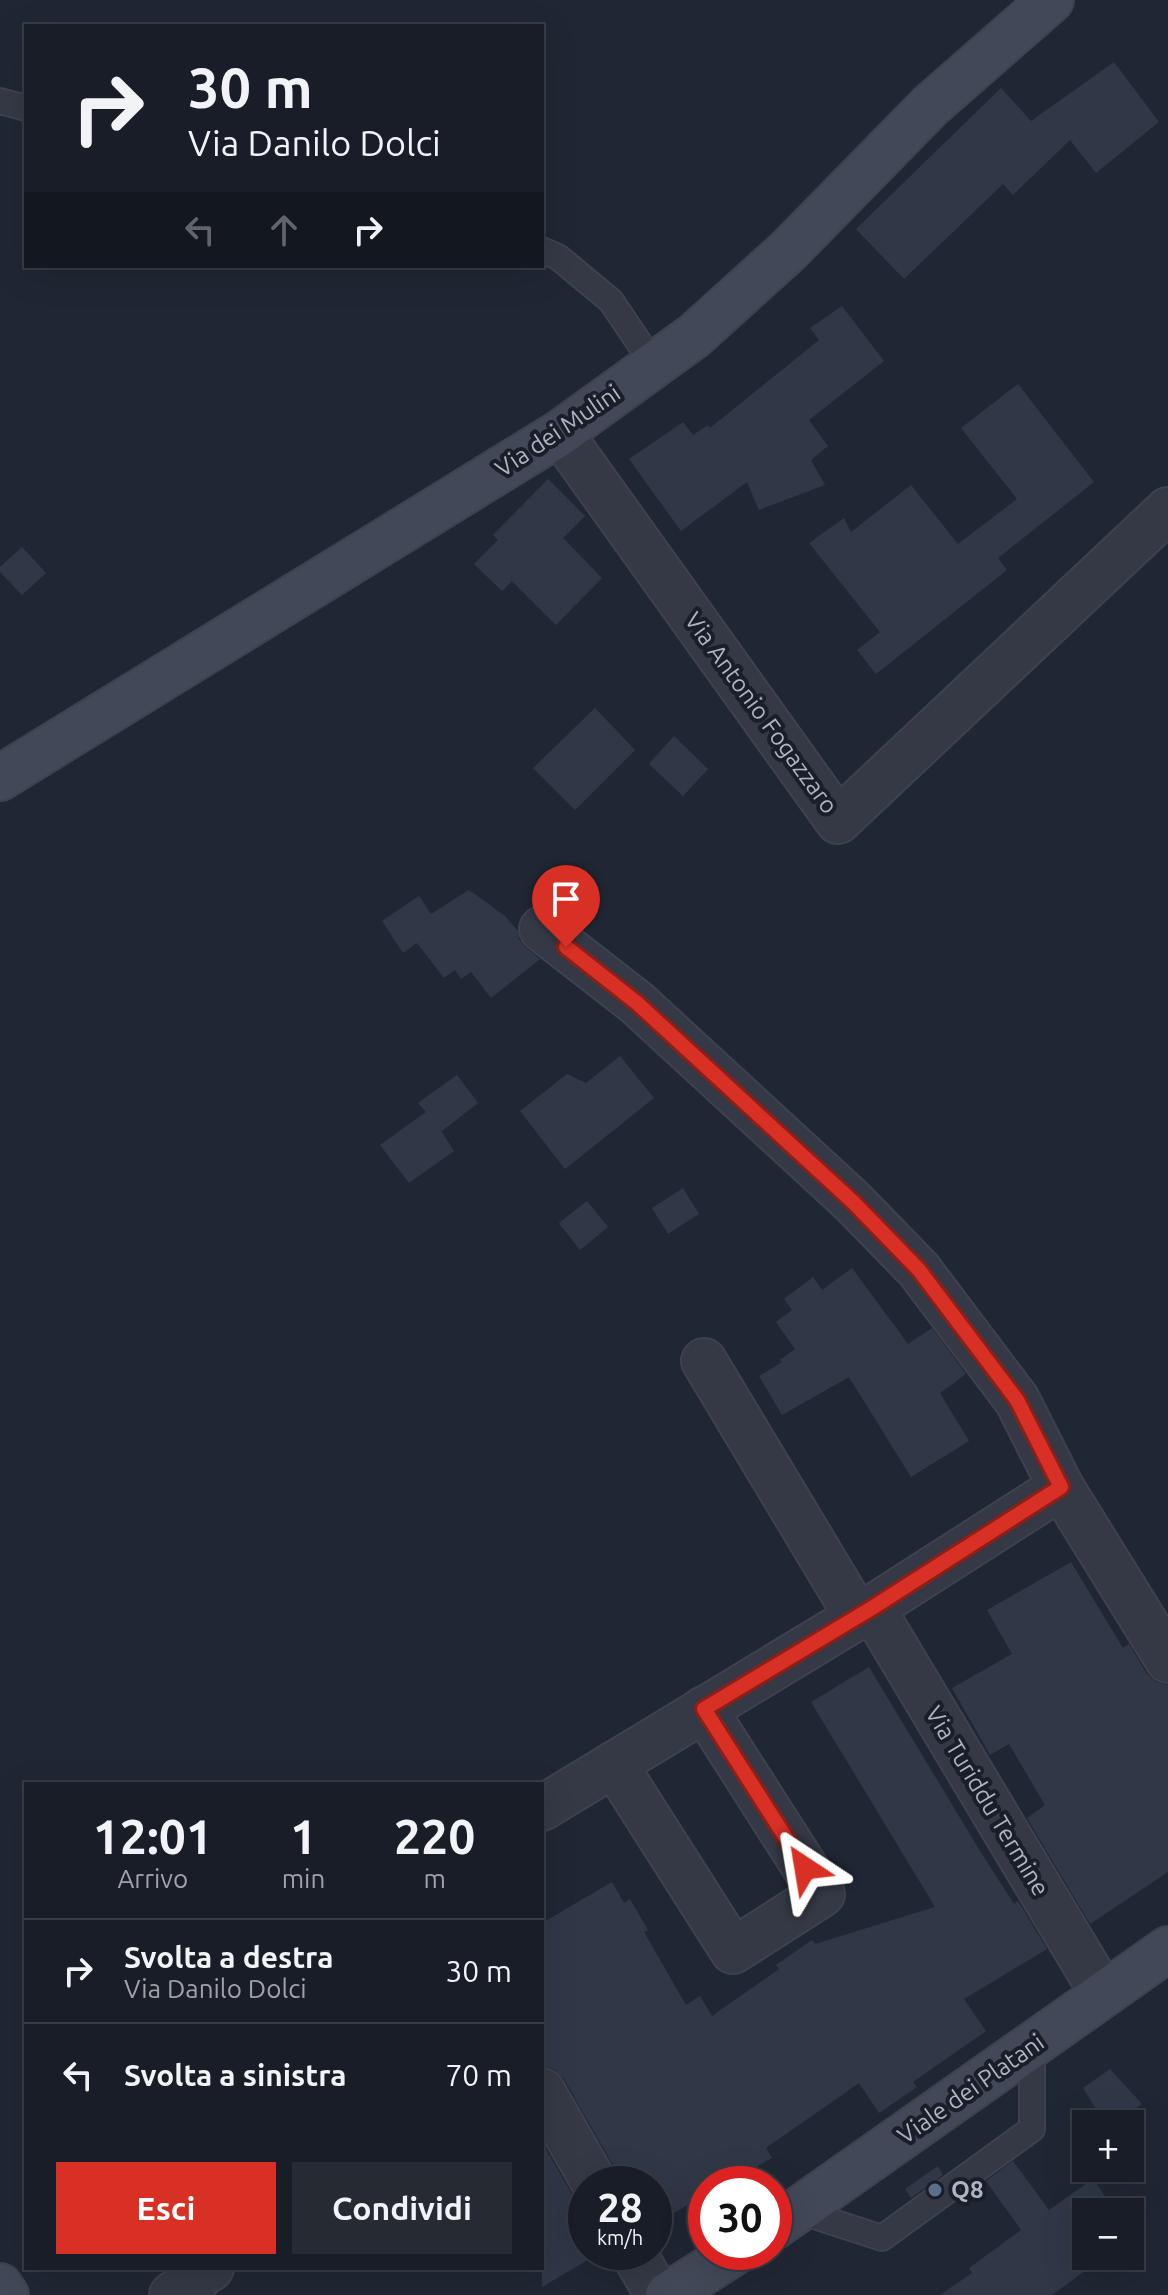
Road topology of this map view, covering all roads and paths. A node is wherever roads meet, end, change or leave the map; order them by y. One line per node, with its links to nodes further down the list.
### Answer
1 (1051, 0): 5 (street, Via dei Mulini)
2 (0, 101): 3 (lane)
3 (24, 107)
4 (544, 251): 5 (lane)
5 (654, 365): 6 (street, Via dei Mulini)
6 (560, 433): 7 (street, Via Antonio Fogazzaro); 8 (street, Via dei Mulini)
7 (1168, 510)
8 (0, 778)
9 (542, 929): 11 (street)
10 (704, 1361): 12 (street, Via Turiddu Termine)
11 (1061, 1487): 12 (street); 13 (street)
12 (864, 1612): 14 (street); 18 (street, Via Turiddu Termine)
13 (1168, 1660)
14 (704, 1709): 15 (street); 15 (street)
15 (614, 1764): 16 (street)
16 (544, 1807)
17 (1168, 1949): 18 (street, Viale dei Platani)
18 (1103, 1994): 19 (street, Viale dei Platani)
19 (1032, 2046): 22 (street, Viale dei Platani); 23 (lane)
20 (544, 2095): 21 (street)
21 (585, 2166)
22 (792, 2215)
23 (792, 2220)
24 (208, 2270): 29 (street)
25 (643, 2270): 30 (street)
26 (707, 2270): 31 (street)
27 (0, 2286): 28 (street)
28 (6, 2295)
29 (172, 2295)
30 (658, 2295)
31 (668, 2295)

